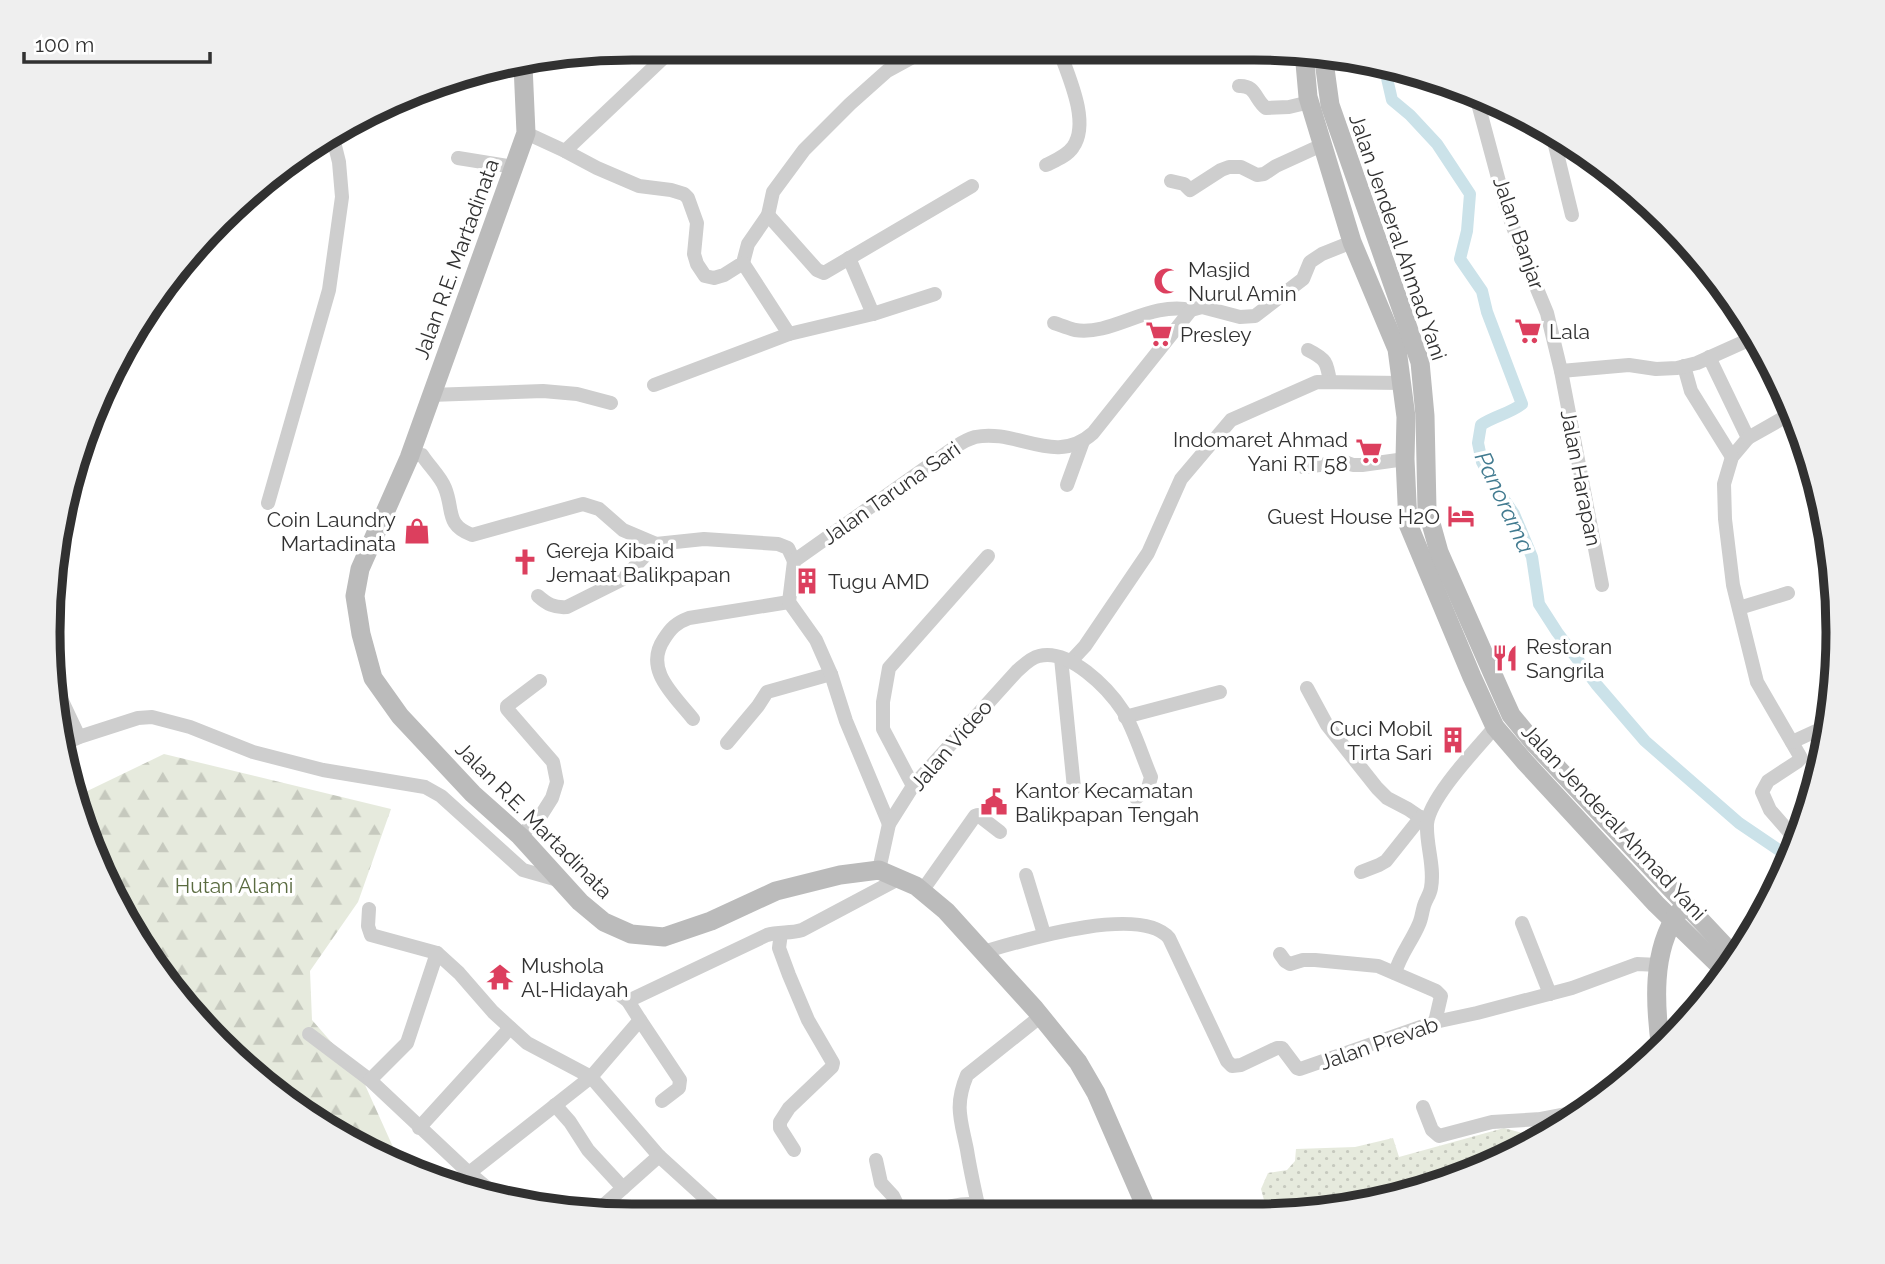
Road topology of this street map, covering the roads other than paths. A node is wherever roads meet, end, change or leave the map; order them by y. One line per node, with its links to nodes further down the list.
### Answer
1 (661, 60): 15 (street)
2 (907, 60): 21 (street)
3 (1063, 60): 17 (street)
4 (1305, 62): 8 (main road, Jalan Jenderal Ahmad Yani)
5 (1324, 64): 11 (main road, Jalan Jenderal Ahmad Yani)
6 (523, 70): 10 (main road, Jalan R.E. Martadinata)
7 (1239, 86): 8 (street)
8 (1310, 102): 13 (main road, Jalan Jenderal Ahmad Yani)
9 (1479, 106): 35 (street, Jalan Banjar)
10 (526, 133): 15 (street); 18 (main road, Jalan R.E. Martadinata)
11 (1341, 137): 13 (main road); 85 (main road, Jalan Jenderal Ahmad Yani)
12 (334, 143): 49 (street)
13 (1322, 145): 19 (street); 23 (main road, Jalan Jenderal Ahmad Yani)
14 (1555, 146): 22 (street)
15 (565, 150): 25 (street)
16 (457, 158): 18 (street)
17 (1046, 165)
18 (514, 167): 39 (main road, Jalan R.E. Martadinata)
19 (1171, 180)
20 (972, 186): 24 (street)
21 (768, 215): 24 (street); 25 (street)
22 (1572, 215)
23 (1352, 242): 27 (street); 37 (main road, Jalan Jenderal Ahmad Yani)
24 (849, 258): 28 (street)
25 (743, 263): 30 (street)
26 (935, 294): 28 (street)
27 (1191, 310): 29 (street); 43 (street)
28 (873, 314): 30 (street)
29 (1054, 323)
30 (789, 334): 38 (street)
31 (1746, 341): 33 (street)
32 (1308, 350): 36 (street)
33 (1709, 357): 34 (street); 42 (street)
34 (1684, 366): 35 (street); 44 (street)
35 (1561, 371): 53 (street, Jalan Harapan)
36 (1330, 382): 37 (street); 58 (street)
37 (1403, 383): 46 (main road, Jalan Jenderal Ahmad Yani)
38 (654, 385)
39 (430, 395): 40 (street); 45 (main road, Jalan R.E. Martadinata)
40 (611, 403)
41 (1784, 418): 42 (street)
42 (1748, 438): 44 (street)
43 (1083, 442): 48 (street); 52 (street, Jalan Taruna Sari)
44 (1732, 457): 57 (street)
45 (409, 458): 50 (street); 79 (main road, Jalan R.E. Martadinata)
46 (1405, 459): 47 (street); 66 (main road, Jalan Jenderal Ahmad Yani)
47 (1303, 467)
48 (1067, 485)
49 (268, 503)
50 (656, 544): 52 (street); 55 (street)
51 (988, 556): 72 (street)
52 (794, 561): 56 (street)
53 (1602, 585)
54 (1788, 593): 57 (street)
55 (538, 596)
56 (789, 603): 59 (street); 65 (street)
57 (1739, 608): 70 (street)
58 (1066, 659): 64 (street); 72 (street, Jalan Video); 73 (street)
59 (831, 674): 71 (street); 76 (street)
60 (540, 681): 79 (street)
61 (1307, 688): 75 (street)
62 (1220, 692): 64 (street)
63 (64, 705): 68 (street)
64 (1125, 717): 74 (street)
65 (693, 719)
66 (1495, 727): 75 (street); 87 (main road, Jalan Jenderal Ahmad Yani)
67 (1817, 731): 70 (street)
68 (79, 737): 69 (street); 84 (street)
69 (70, 741)
70 (1792, 742): 78 (street)
71 (727, 743)
72 (913, 786): 76 (street, Jalan Video)
73 (1074, 788)
74 (1136, 798)
75 (1424, 819): 81 (street); 100 (street)
76 (889, 824): 80 (street, Jalan Video)
77 (1000, 832): 86 (street)
78 (1789, 832)
79 (520, 836): 84 (main road, Jalan R.E. Martadinata)
80 (879, 870): 83 (main road, Jalan R.E. Martadinata); 84 (main road, Jalan R.E. Martadinata)
81 (1361, 872)
82 (1026, 875): 93 (street)
83 (900, 878): 86 (main road, Jalan R.E. Martadinata); 92 (street)
84 (560, 880)
85 (1668, 886): 87 (main road); 88 (main road, Jalan Jenderal Ahmad Yani)
86 (922, 891): 95 (main road, Jalan R.E. Martadinata)
87 (1656, 904): 90 (main road, Jalan Jenderal Ahmad Yani); 98 (main road)
88 (1685, 904): 90 (main road); 94 (main road, Jalan Jenderal Ahmad Yani)
89 (369, 909): 96 (street)
90 (1673, 921): 98 (main road); 99 (main road, Jalan Jenderal Ahmad Yani)
91 (1522, 923): 102 (street)
92 (781, 933): 103 (street); 119 (street)
93 (1044, 934): 95 (street, Jalan Prevab); 106 (street, Jalan Prevab)
94 (1729, 950)
95 (983, 952): 104 (main road, Jalan R.E. Martadinata)
96 (437, 953): 107 (street); 111 (street)
97 (1280, 954): 100 (street)
98 (1659, 965): 102 (street, Jalan Prevab); 109 (main road)
99 (1719, 965)
100 (1395, 972): 106 (street)
101 (615, 991): 103 (street)
102 (1550, 993): 106 (street, Jalan Prevab)
103 (628, 1002): 105 (street)
104 (1041, 1016): 128 (street); 129 (main road, Jalan R.E. Martadinata)
105 (640, 1020): 110 (street); 112 (street)
106 (1435, 1022)
107 (510, 1028): 110 (street); 118 (street)
108 (309, 1034): 111 (street)
109 (1659, 1036)
110 (591, 1077): 113 (street); 120 (street)
111 (370, 1080): 118 (street)
112 (662, 1101)
113 (555, 1105): 122 (street); 124 (street)
114 (1423, 1107): 116 (street)
115 (1559, 1116): 116 (street)
116 (1541, 1119): 117 (street)
117 (1541, 1127)
118 (419, 1128): 122 (street)
119 (794, 1150)
120 (659, 1156): 124 (street); 126 (street)
121 (876, 1160): 127 (street)
122 (468, 1174): 123 (street)
123 (481, 1184)
124 (623, 1188): 125 (street)
125 (606, 1203)
126 (712, 1204)
127 (897, 1204)
128 (978, 1204)
129 (1144, 1204)

